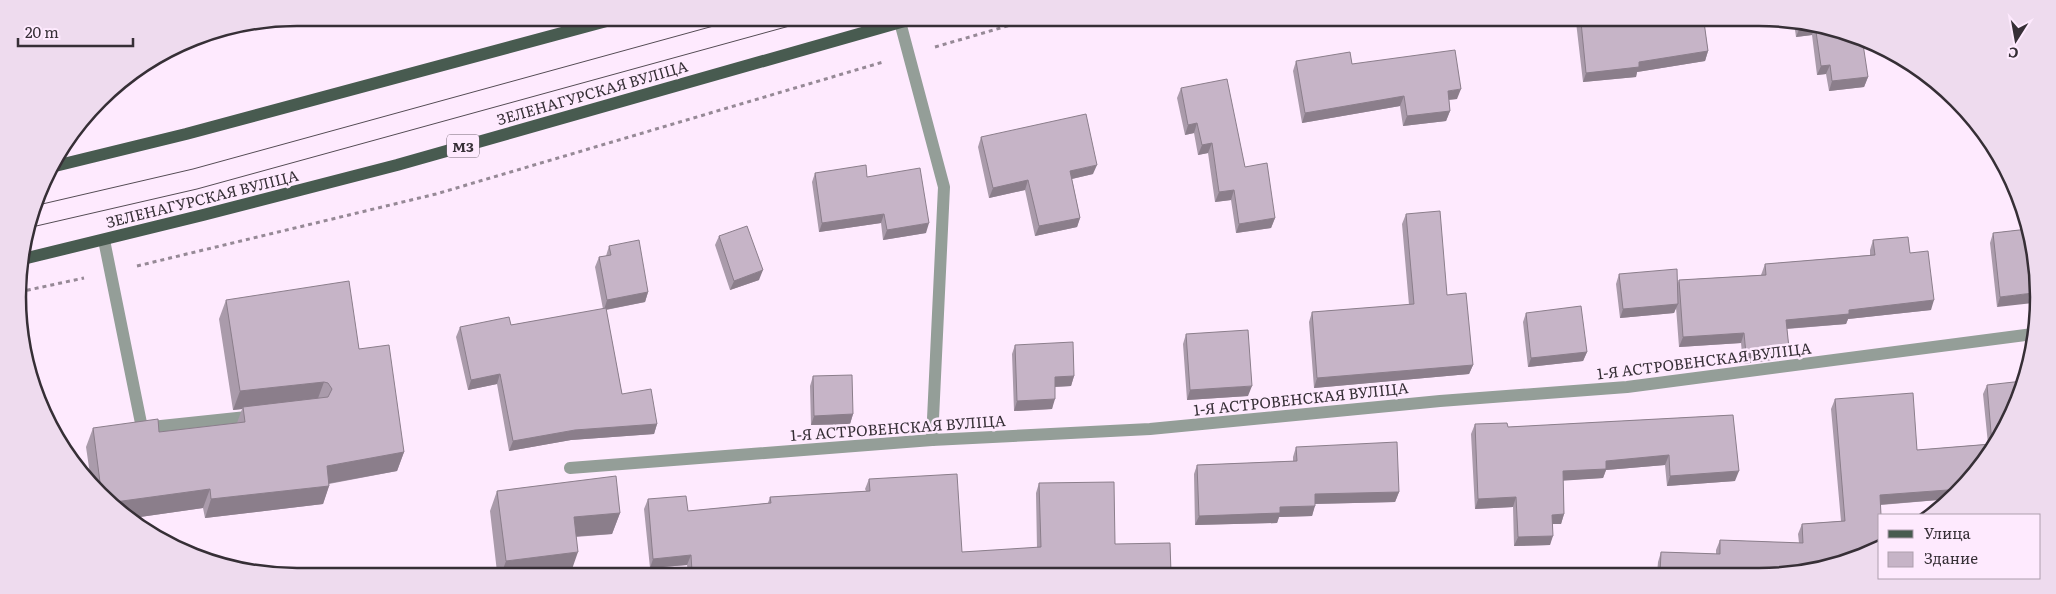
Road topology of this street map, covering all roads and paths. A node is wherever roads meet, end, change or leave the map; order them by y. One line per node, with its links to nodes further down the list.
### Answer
1 (588, 26): 6 (main road)
2 (881, 26): 7 (main road, ЗЕЛЕНАГУРСКАЯ ВУЛІЦА / М3)
3 (903, 26): 5 (street)
4 (1007, 26): 5 (path)
5 (908, 54): 9 (path); 14 (street)
6 (62, 164)
7 (104, 240): 8 (main road, ЗЕЛЕНАГУРСКАЯ ВУЛІЦА / М3); 13 (street)
8 (30, 257)
9 (134, 267)
10 (86, 277): 11 (path)
11 (26, 291)
12 (2027, 335): 14 (street, 1-Я АСТРОВЕНСКАЯ ВУЛІЦА)
13 (268, 414)
14 (932, 440): 15 (street, 1-Я АСТРОВЕНСКАЯ ВУЛІЦА)
15 (570, 468)

